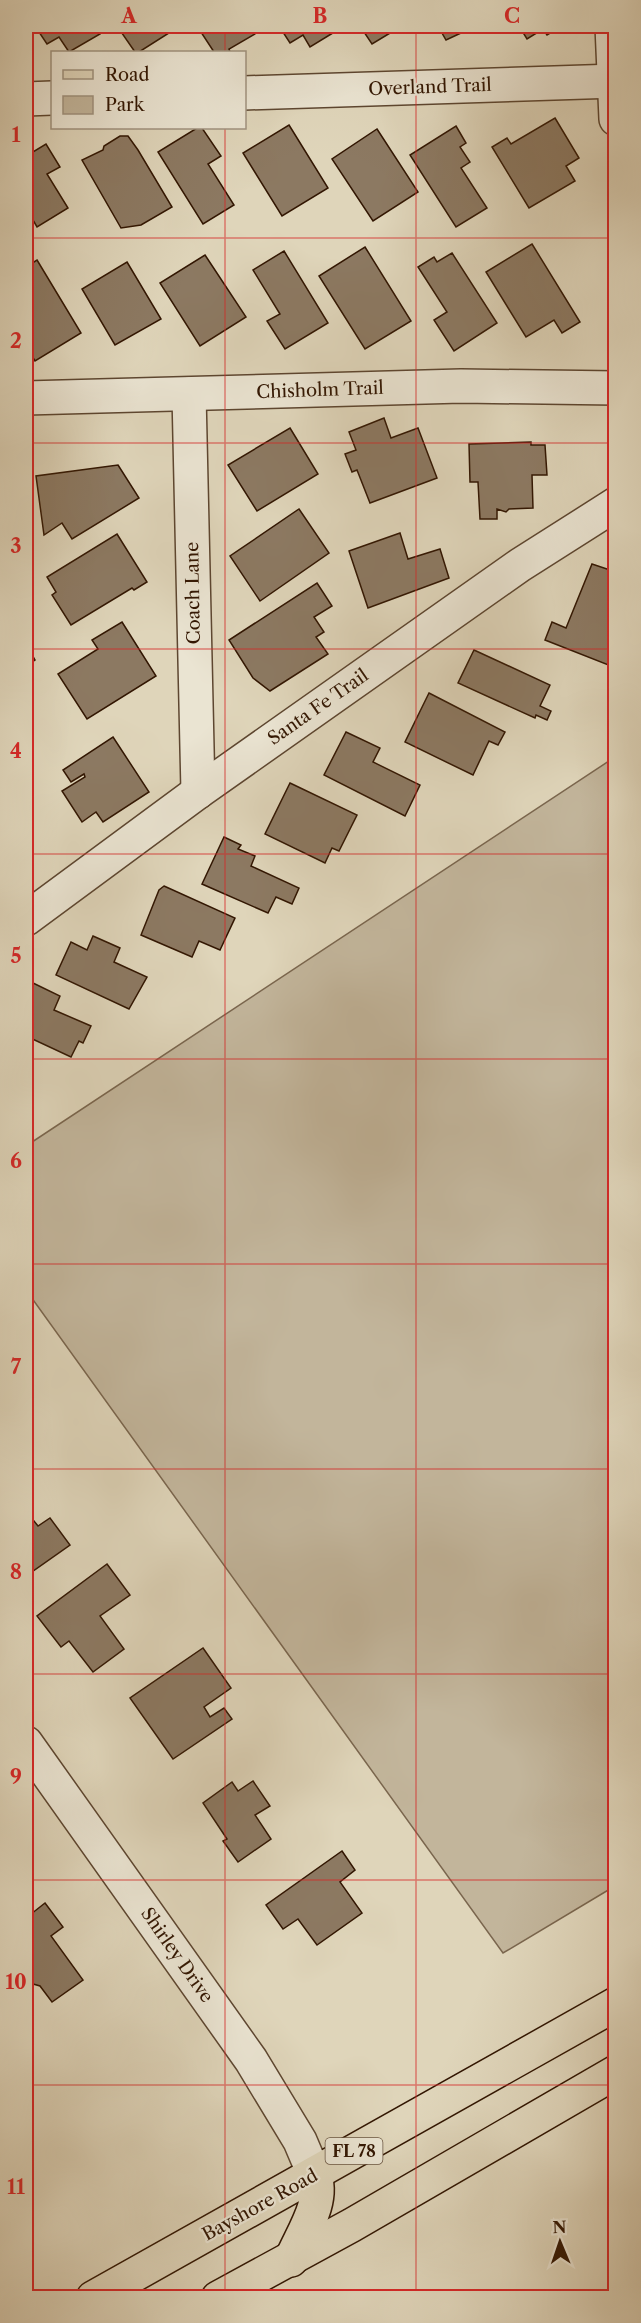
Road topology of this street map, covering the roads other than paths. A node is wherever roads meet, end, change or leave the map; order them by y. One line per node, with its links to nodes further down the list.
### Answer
1 (612, 26): 2 (street)
2 (615, 81): 3 (street, Overland Trail); 6 (street)
3 (246, 93)
4 (51, 98): 5 (street)
5 (26, 99)
6 (615, 119)
7 (615, 388): 8 (street, Chisholm Trail)
8 (189, 394): 9 (street, Chisholm Trail); 11 (street, Coach Lane)
9 (26, 398)
10 (615, 504): 11 (street, Santa Fe Trail)
11 (198, 792): 12 (street, Santa Fe Trail)
12 (26, 919)
13 (26, 1743): 16 (street, Shirley Drive)
14 (615, 2004): 16 (main road, Bayshore Road / FL 78)
15 (615, 2072): 17 (main road)
16 (314, 2174): 17 (main road); 18 (main road, Bayshore Road / FL 78)
17 (291, 2260): 19 (main road)
18 (93, 2298)
19 (218, 2298)

